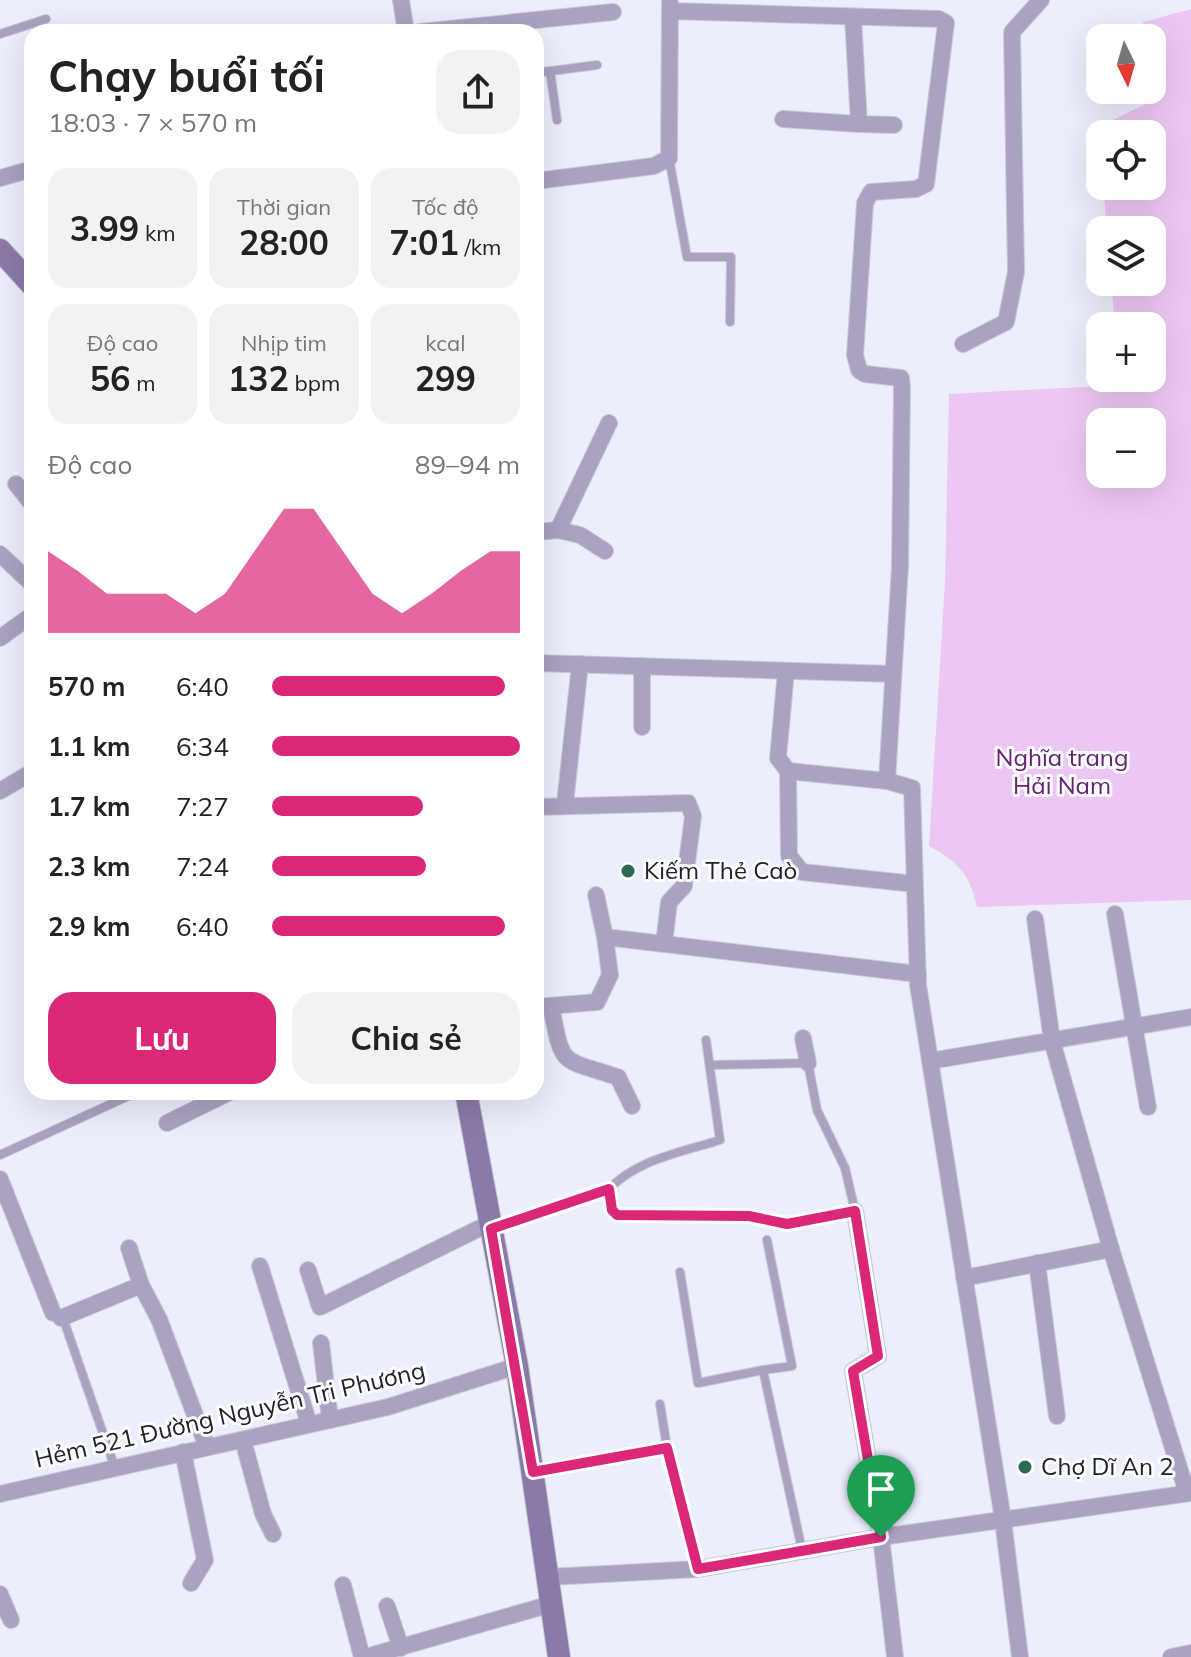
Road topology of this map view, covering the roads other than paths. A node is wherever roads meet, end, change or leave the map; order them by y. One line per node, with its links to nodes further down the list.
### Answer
1 (401, 0): 8 (street)
2 (1041, 0): 26 (street)
3 (670, 5): 5 (street); 19 (street)
4 (613, 12): 9 (street)
5 (853, 17): 17 (street); 41 (street)
6 (46, 19): 7 (lane)
7 (31, 24)
8 (405, 24)
9 (527, 24)
10 (24, 26): 11 (lane)
11 (0, 34)
12 (597, 65): 13 (lane)
13 (550, 71): 14 (lane); 16 (lane)
14 (544, 72)
15 (783, 119): 17 (street)
16 (557, 120)
17 (859, 124): 18 (street)
18 (894, 125)
19 (669, 158): 22 (street); 25 (lane)
20 (24, 171): 21 (street)
21 (0, 178)
22 (544, 180)
23 (0, 251): 24 (main road)
24 (24, 276)
25 (730, 322)
26 (963, 344)
27 (609, 423): 31 (street)
28 (16, 484): 29 (street)
29 (24, 494)
30 (544, 529): 31 (street)
31 (558, 530): 32 (street)
32 (605, 551)
33 (0, 554): 34 (street)
34 (24, 576)
35 (24, 621): 36 (street)
36 (0, 638)
37 (544, 663): 38 (street)
38 (580, 664): 39 (street); 47 (street)
39 (642, 666): 40 (street); 42 (street)
40 (786, 671): 41 (street); 43 (street)
41 (893, 674): 45 (street)
42 (642, 727)
43 (788, 771): 45 (street); 49 (street)
44 (24, 777): 46 (street)
45 (887, 781): 49 (street)
46 (0, 791)
47 (565, 804): 48 (street); 54 (street)
48 (544, 806)
49 (915, 884): 55 (street)
50 (596, 895): 53 (street)
51 (1115, 914): 58 (street)
52 (1035, 919): 61 (street)
53 (605, 937): 54 (street); 56 (street)
54 (664, 944): 55 (street)
55 (918, 974): 62 (street)
56 (544, 1007): 68 (street)
57 (1191, 1017): 58 (street)
58 (1134, 1027): 61 (street); 69 (street)
59 (803, 1038): 63 (street)
60 (706, 1040): 64 (lane)
61 (1052, 1041): 62 (street); 78 (street)
62 (930, 1061): 83 (street)
63 (808, 1063): 64 (lane); 74 (lane)
64 (711, 1065): 73 (lane)
65 (120, 1100): 71 (lane)
66 (214, 1100): 70 (street)
67 (467, 1100): 75 (main road)
68 (632, 1106)
69 (1148, 1107)
70 (167, 1123)
71 (0, 1155)
72 (0, 1179): 85 (street)
73 (609, 1189): 74 (lane); 75 (lane)
74 (855, 1211): 103 (street)
75 (491, 1226): 81 (street); 87 (main road)
76 (767, 1240): 88 (lane)
77 (129, 1248): 84 (street)
78 (1111, 1249): 79 (street); 99 (street)
79 (1037, 1263): 83 (street); 90 (street)
80 (260, 1266): 92 (street)
81 (308, 1270)
82 (680, 1272): 88 (lane)
83 (964, 1278): 101 (street)
84 (141, 1285): 85 (street); 94 (street)
85 (57, 1315): 97 (lane)
86 (321, 1343): 91 (street)
87 (517, 1366): 91 (street, Hẻm 521 Đường Nguyễn Tri Phương); 98 (main road)
88 (763, 1370): 104 (lane)
89 (660, 1404): 95 (lane)
90 (1057, 1416)
91 (330, 1420): 92 (street, Hẻm 521 Đường Nguyễn Tri Phương)
92 (309, 1424): 93 (street, Hẻm 521 Đường Nguyễn Tri Phương)
93 (243, 1440): 94 (street, Hẻm 521 Đường Nguyễn Tri Phương); 102 (street)
94 (207, 1447): 96 (street, Hẻm 521 Đường Nguyễn Tri Phương)
95 (667, 1448): 98 (lane); 105 (lane)
96 (183, 1452): 97 (street, Hẻm 521 Đường Nguyễn Tri Phương); 107 (street)
97 (115, 1468): 100 (street, Hẻm 521 Đường Nguyễn Tri Phương)
98 (533, 1472): 106 (main road)
99 (1189, 1493): 101 (street)
100 (0, 1494)
101 (1003, 1520): 103 (street); 118 (street)
102 (273, 1534)
103 (881, 1537): 104 (street); 117 (street)
104 (802, 1550): 105 (street)
105 (698, 1569): 106 (street)
106 (549, 1577): 110 (main road)
107 (191, 1583)
108 (343, 1585): 115 (street)
109 (0, 1594): 112 (street)
110 (551, 1604): 113 (street); 116 (main road)
111 (387, 1606): 113 (street)
112 (11, 1620)
113 (401, 1648): 115 (street)
114 (1191, 1653): 119 (street)
115 (364, 1657)
116 (559, 1657)
117 (895, 1657)
118 (1020, 1657)
119 (1171, 1657)

